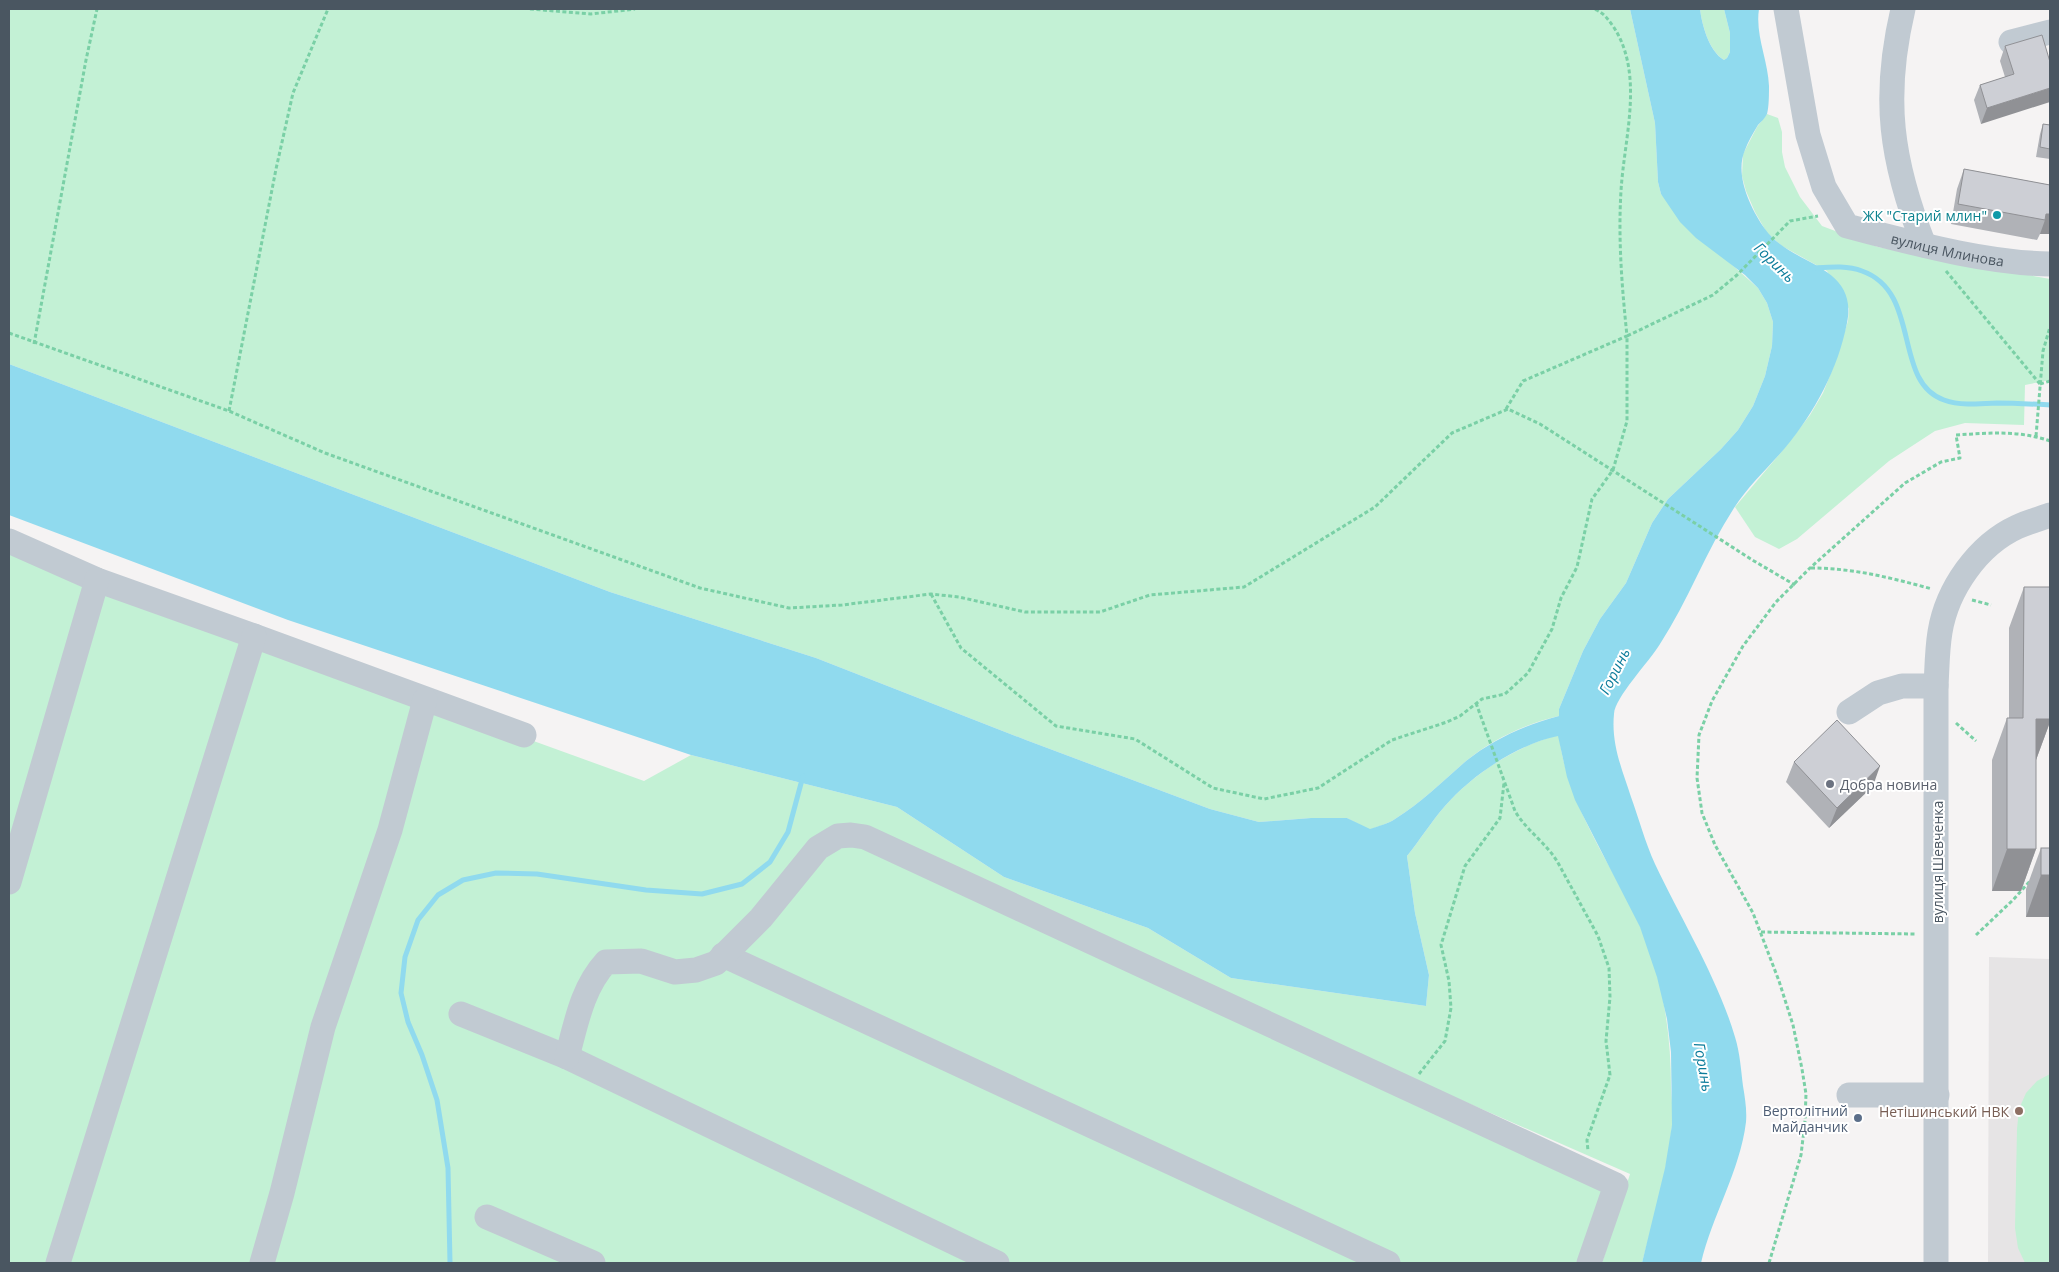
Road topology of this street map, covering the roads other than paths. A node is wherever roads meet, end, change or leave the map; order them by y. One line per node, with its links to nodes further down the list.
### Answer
1 (1786, 9): 5 (street, вулиця Млинова)
2 (1903, 9): 5 (street)
3 (2050, 32): 4 (street)
4 (2012, 42)
5 (1924, 246): 6 (street, вулиця Млинова)
6 (2050, 264)
7 (2050, 515): 11 (street, вулиця Шевченка)
8 (9, 541): 9 (street)
9 (97, 580): 10 (street); 15 (street)
10 (254, 636): 12 (street); 22 (street)
11 (1936, 686): 13 (street); 20 (street, вулиця Шевченка)
12 (425, 700): 14 (street); 23 (street)
13 (1849, 712)
14 (524, 736)
15 (9, 882)
16 (723, 955): 18 (street); 26 (street); 27 (street)
17 (461, 1014): 18 (street)
18 (567, 1057): 25 (street)
19 (1849, 1095): 20 (street)
20 (1936, 1095): 28 (street, вулиця Шевченка)
21 (487, 1217): 24 (street)
22 (58, 1263)
23 (262, 1263)
24 (593, 1263)
25 (997, 1263)
26 (1388, 1263)
27 (1589, 1263)
28 (1936, 1263)

